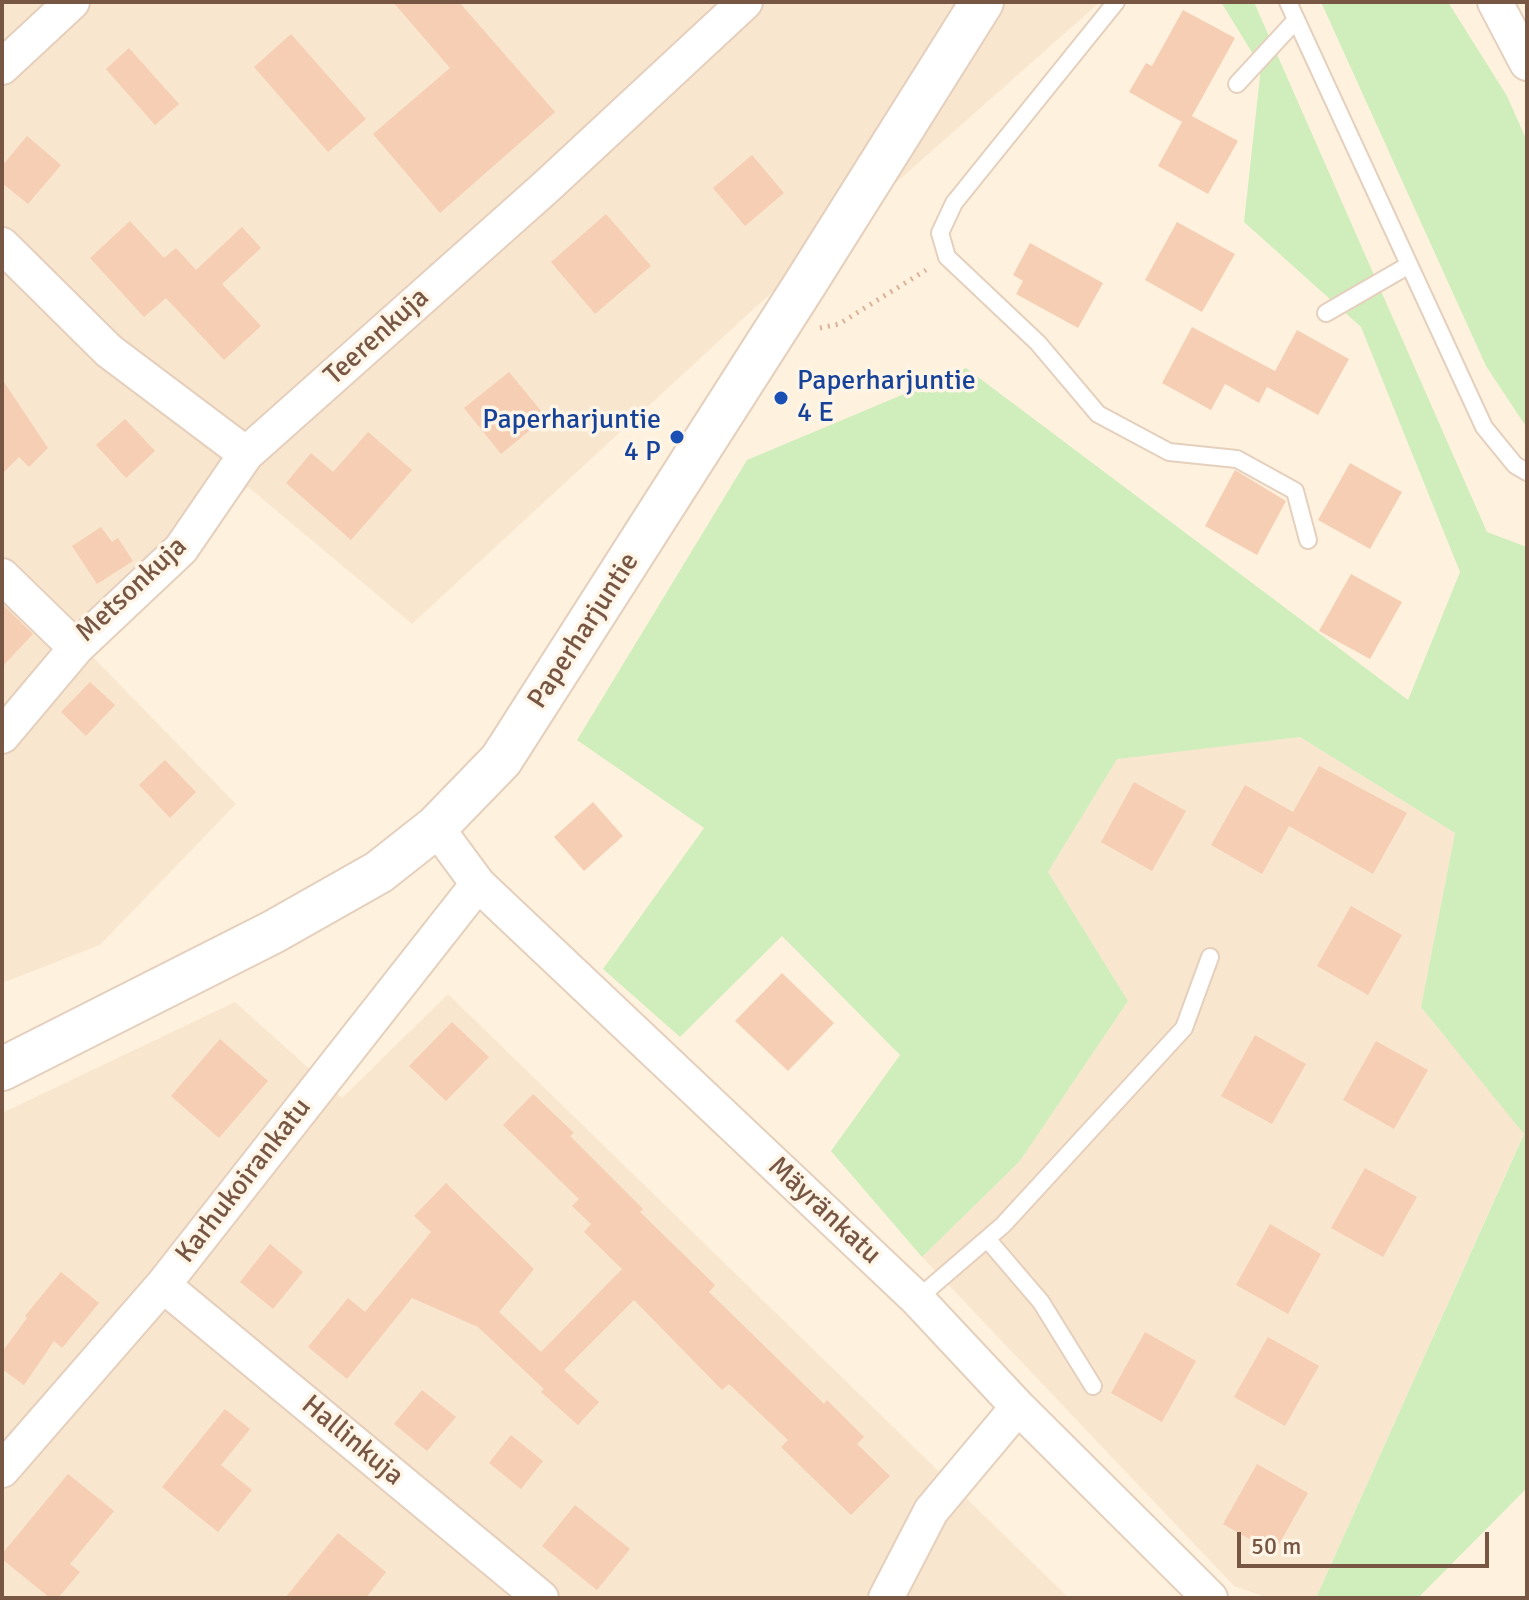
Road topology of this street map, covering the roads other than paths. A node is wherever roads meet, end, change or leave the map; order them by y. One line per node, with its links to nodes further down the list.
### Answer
1 (72, 2): 9 (street)
2 (745, 2): 14 (street, Teerenkuja)
3 (982, 2): 20 (street, Paperharjuntie)
4 (1116, 2): 16 (lane)
5 (1288, 2): 7 (lane)
6 (1495, 2): 8 (street)
7 (1296, 20): 10 (lane); 12 (lane)
8 (1527, 63)
9 (2, 67)
10 (1237, 84)
11 (2, 245): 14 (street)
12 (1409, 265): 13 (lane); 15 (lane)
13 (1326, 313)
14 (246, 454): 18 (street, Metsonkuja)
15 (1527, 472)
16 (1308, 540)
17 (2, 576): 18 (street, Metsonkuja)
18 (76, 648): 19 (street)
19 (2, 736)
20 (436, 827): 21 (street, Mäyränkatu); 23 (street, Paperharjuntie)
21 (478, 884): 25 (street, Karhukoirankatu); 26 (street, Mäyränkatu)
22 (1210, 957): 24 (lane)
23 (2, 1069)
24 (988, 1240): 26 (lane); 27 (lane)
25 (163, 1285): 29 (street, Karhukoirankatu); 30 (street, Hallinkuja)
26 (917, 1299): 28 (street, Mäyränkatu)
27 (1093, 1386)
28 (1018, 1407): 31 (street); 32 (street, Mäyränkatu)
29 (2, 1470)
30 (541, 1598)
31 (886, 1598)
32 (1210, 1598)

